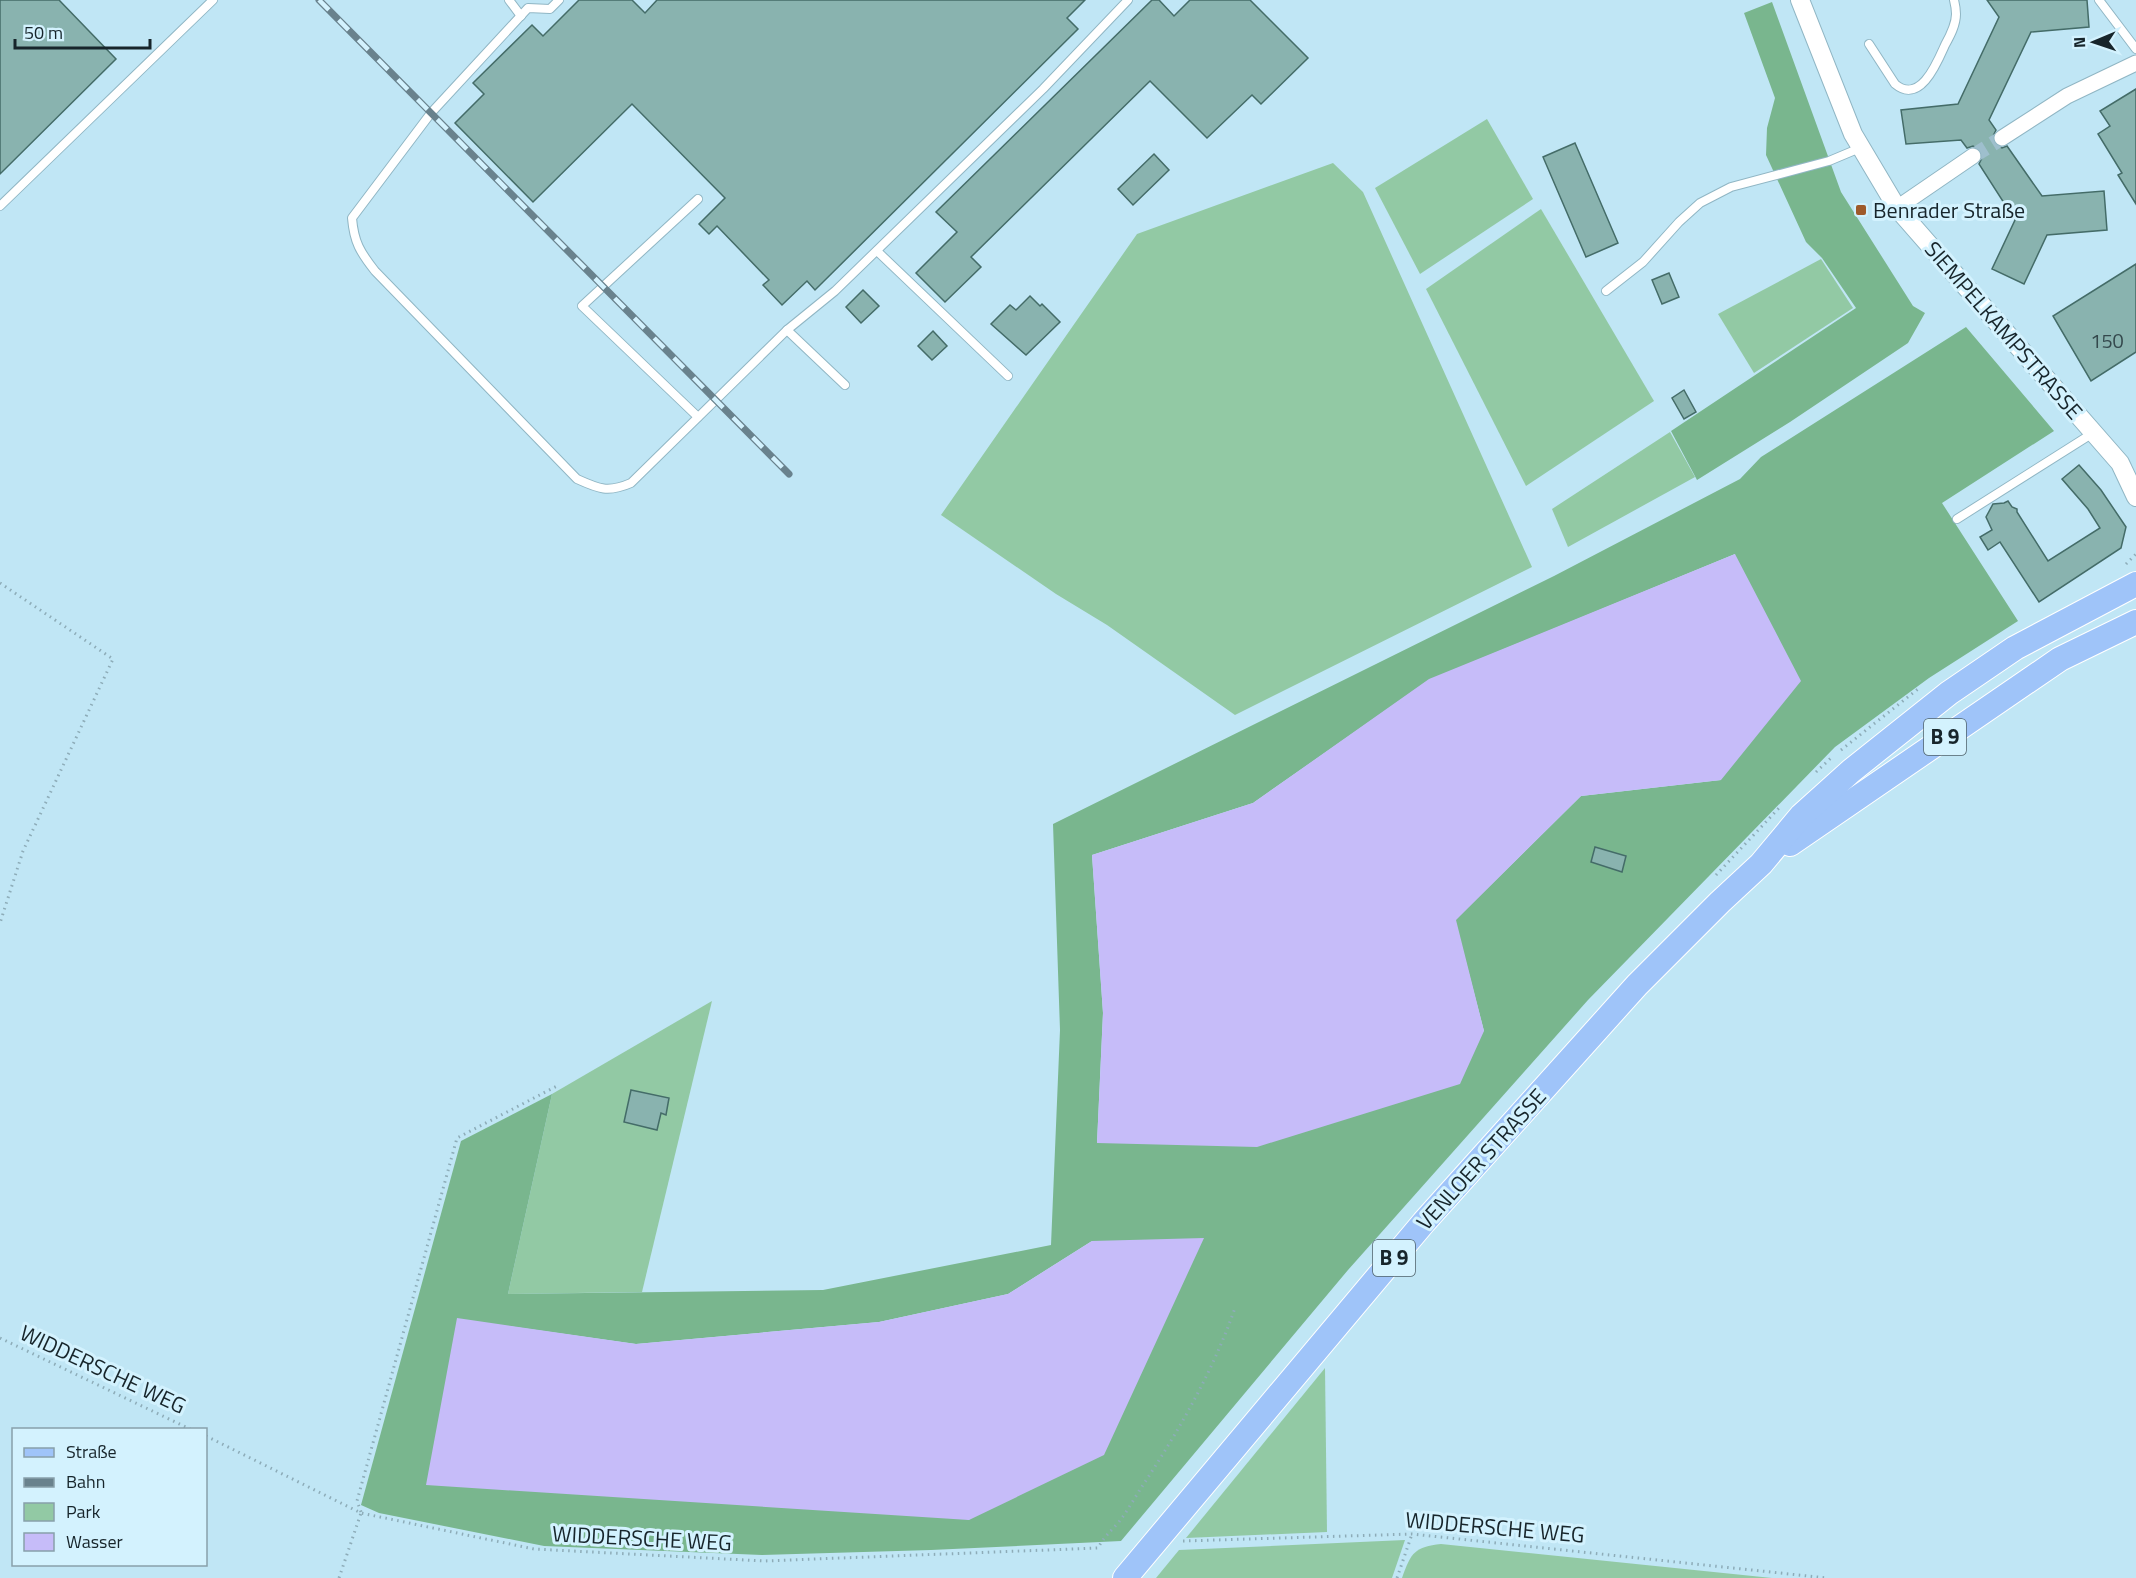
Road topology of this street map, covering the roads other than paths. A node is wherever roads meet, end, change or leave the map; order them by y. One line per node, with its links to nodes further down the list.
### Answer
1 (213, 0): 16 (lane)
2 (509, 0): 8 (lane)
3 (559, 0): 8 (lane)
4 (1128, 0): 18 (lane)
5 (1800, 0): 13 (street, SIEMPELKAMPSTRASSE)
6 (1954, 0): 9 (lane)
7 (2099, 0): 10 (lane)
8 (521, 16): 23 (lane)
9 (1869, 44)
10 (2136, 49)
11 (2136, 63): 12 (street)
12 (2002, 138)
13 (1862, 148): 17 (street, SIEMPELKAMPSTRASSE); 19 (lane)
14 (1973, 156): 17 (street)
15 (698, 199): 23 (lane)
16 (0, 207)
17 (1897, 208): 24 (street, SIEMPELKAMPSTRASSE)
18 (877, 251): 20 (lane); 21 (lane)
19 (1606, 291)
20 (787, 330): 22 (lane); 23 (lane)
21 (1008, 376)
22 (845, 385)
23 (698, 417)
24 (2093, 433): 25 (street, SIEMPELKAMPSTRASSE); 27 (lane)
25 (2128, 467): 26 (street, SIEMPELKAMPSTRASSE)
26 (2136, 497)
27 (1957, 519)
28 (2136, 584): 30 (main road, VENLOER STRASSE / B 9)
29 (2136, 622): 30 (main road, VENLOER STRASSE / B 9)
30 (1761, 864): 31 (main road, VENLOER STRASSE / B 9)
31 (1125, 1578)

